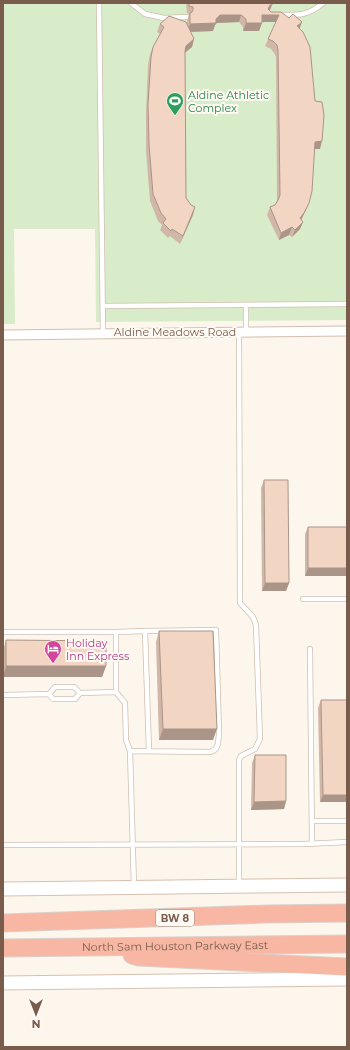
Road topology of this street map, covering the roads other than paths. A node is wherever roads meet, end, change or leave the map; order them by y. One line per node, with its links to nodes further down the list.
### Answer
1 (99, 3): 8 (lane)
2 (130, 3): 5 (lane)
3 (323, 3): 4 (lane)
4 (276, 15)
5 (187, 17)
6 (347, 304): 7 (lane)
7 (246, 305): 8 (lane); 10 (lane)
8 (103, 306): 11 (lane)
9 (347, 331): 10 (street, Aldine Meadows Road)
10 (243, 332): 11 (street, Aldine Meadows Road); 28 (lane)
11 (103, 333): 12 (street, Aldine Meadows Road)
12 (3, 335)
13 (303, 599): 14 (lane)
14 (347, 599)
15 (145, 631): 17 (lane); 24 (lane); 24 (lane)
16 (3, 632): 17 (lane)
17 (116, 632): 19 (lane)
18 (310, 649): 25 (lane)
19 (116, 692): 20 (lane); 23 (lane)
20 (80, 693): 22 (lane); 22 (lane)
21 (3, 694): 22 (lane)
22 (49, 694)
23 (130, 751): 24 (lane); 31 (lane)
24 (149, 751)
25 (312, 820): 26 (lane); 29 (lane)
26 (347, 821)
27 (347, 842): 29 (lane)
28 (239, 844): 29 (lane); 31 (lane); 33 (lane)
29 (312, 844)
30 (3, 845): 31 (lane)
31 (132, 845): 34 (lane)
32 (347, 884): 33 (main road)
33 (239, 886): 34 (main road)
34 (134, 887): 35 (main road)
35 (3, 889)
36 (347, 913): 37 (highway, BW 8)
37 (3, 923)
38 (347, 944): 39 (highway, North Sam Houston Parkway East)
39 (103, 946): 40 (highway, North Sam Houston Parkway East); 41 (highway)
40 (3, 948)
41 (347, 967)
42 (347, 979): 43 (main road)
43 (3, 983)

